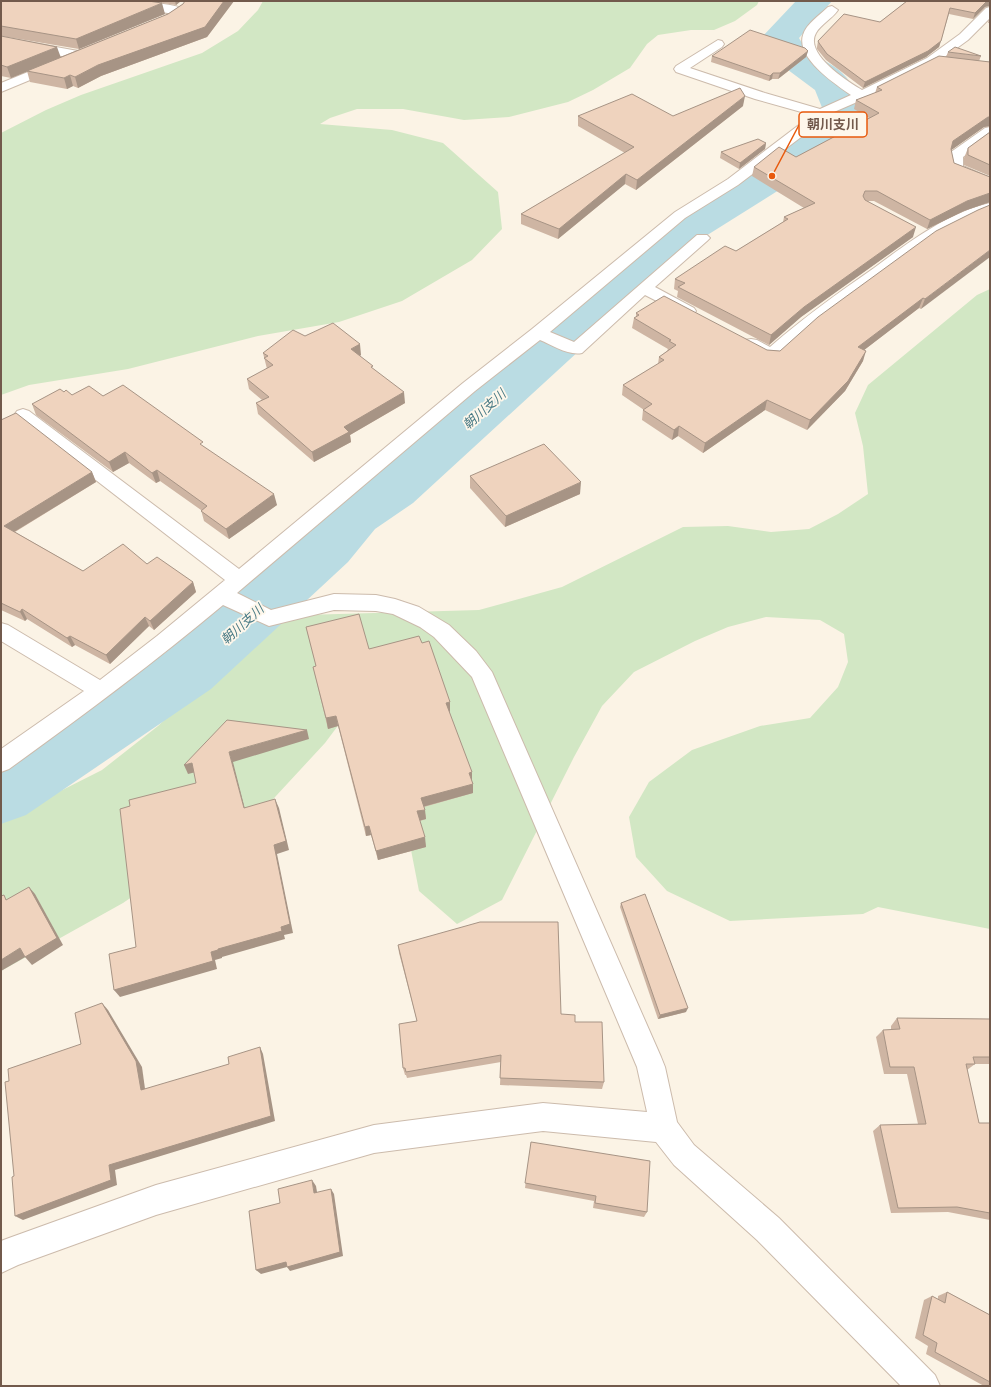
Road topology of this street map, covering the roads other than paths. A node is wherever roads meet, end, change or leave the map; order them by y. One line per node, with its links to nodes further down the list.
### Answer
1 (118, 1): 4 (street)
2 (188, 1): 4 (street)
3 (832, 10): 10 (street)
4 (180, 11): 6 (street)
5 (989, 14): 10 (street)
6 (166, 20)
7 (1, 41): 9 (street)
8 (718, 44): 11 (street)
9 (1, 88)
10 (855, 98): 11 (street)
11 (825, 111): 18 (street)
12 (990, 131): 13 (street)
13 (990, 183)
14 (990, 207): 19 (street)
15 (702, 238): 16 (street)
16 (644, 288): 17 (street); 18 (street)
17 (700, 318)
18 (539, 333): 21 (street)
19 (736, 336)
20 (23, 415): 21 (street)
21 (239, 580): 22 (street)
22 (229, 599): 24 (street); 26 (street)
23 (1, 631): 24 (street)
24 (101, 691): 25 (street)
25 (1, 762)
26 (664, 1128): 27 (street); 28 (street)
27 (1, 1258)
28 (924, 1386)

